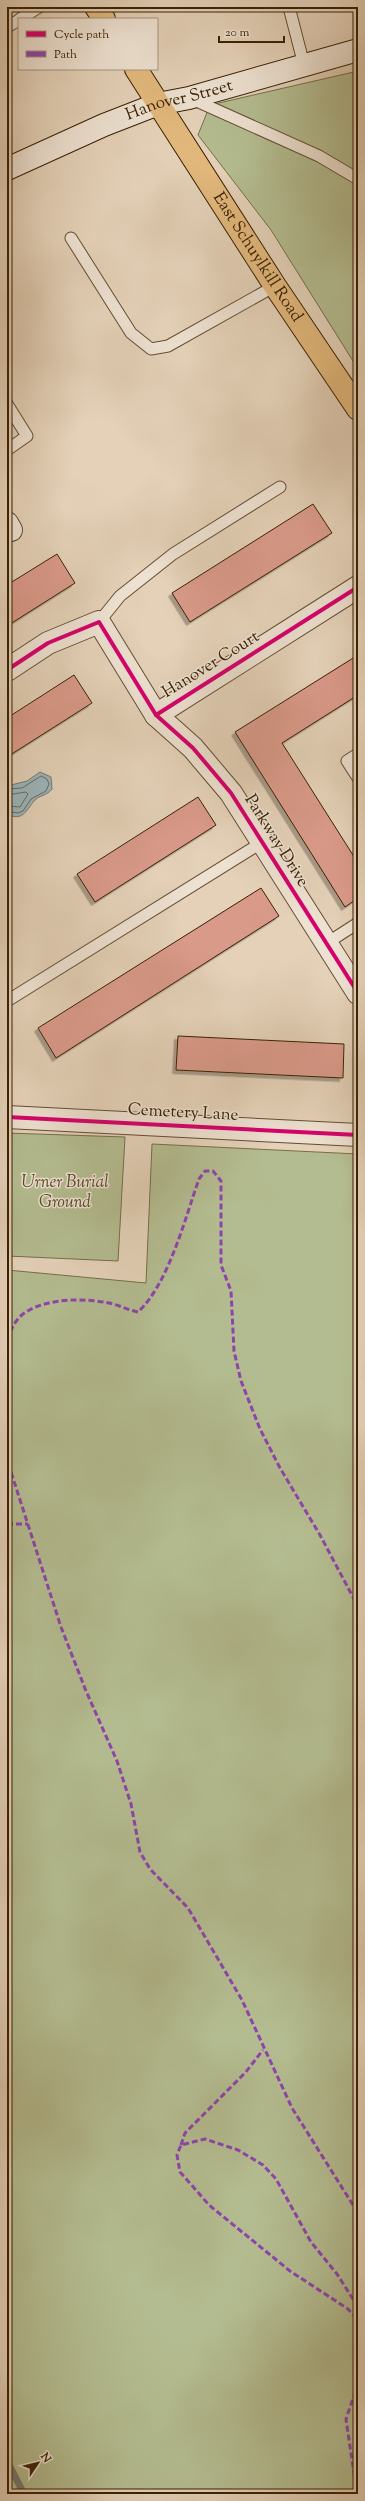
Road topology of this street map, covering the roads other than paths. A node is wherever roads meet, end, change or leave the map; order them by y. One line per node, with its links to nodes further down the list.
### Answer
1 (39, 7): 4 (lane)
2 (96, 7): 5 (main road)
3 (289, 7): 9 (lane)
4 (22, 18)
5 (103, 18)
6 (18, 20): 7 (lane)
7 (7, 27)
8 (358, 50): 9 (street, Hanover Street)
9 (304, 65): 11 (street, Hanover Street)
10 (137, 70): 12 (main road, East Schuylkill Road)
11 (189, 98): 12 (street, Hanover Street); 14 (lane)
12 (158, 104): 13 (street, Hanover Street); 16 (main road, East Schuylkill Road)
13 (7, 169)
14 (358, 179)
15 (70, 238): 16 (lane)
16 (275, 286): 18 (main road, East Schuylkill Road)
17 (7, 404): 19 (lane)
18 (358, 409)
19 (7, 450)
20 (280, 487): 22 (lane)
21 (358, 587): 24 (street, Hanover Court)
22 (99, 622): 23 (street); 24 (street, Hanover Court)
23 (7, 670)
24 (156, 715): 27 (street, Parkway Drive)
25 (358, 754): 26 (lane)
26 (358, 778)
27 (261, 844): 29 (street, Parkway Drive); 31 (lane)
28 (358, 923): 29 (lane)
29 (326, 943): 30 (street, Parkway Drive)
30 (358, 993)
31 (7, 1001)
32 (7, 1117): 33 (street, Cemetery Lane)
33 (358, 1134)

